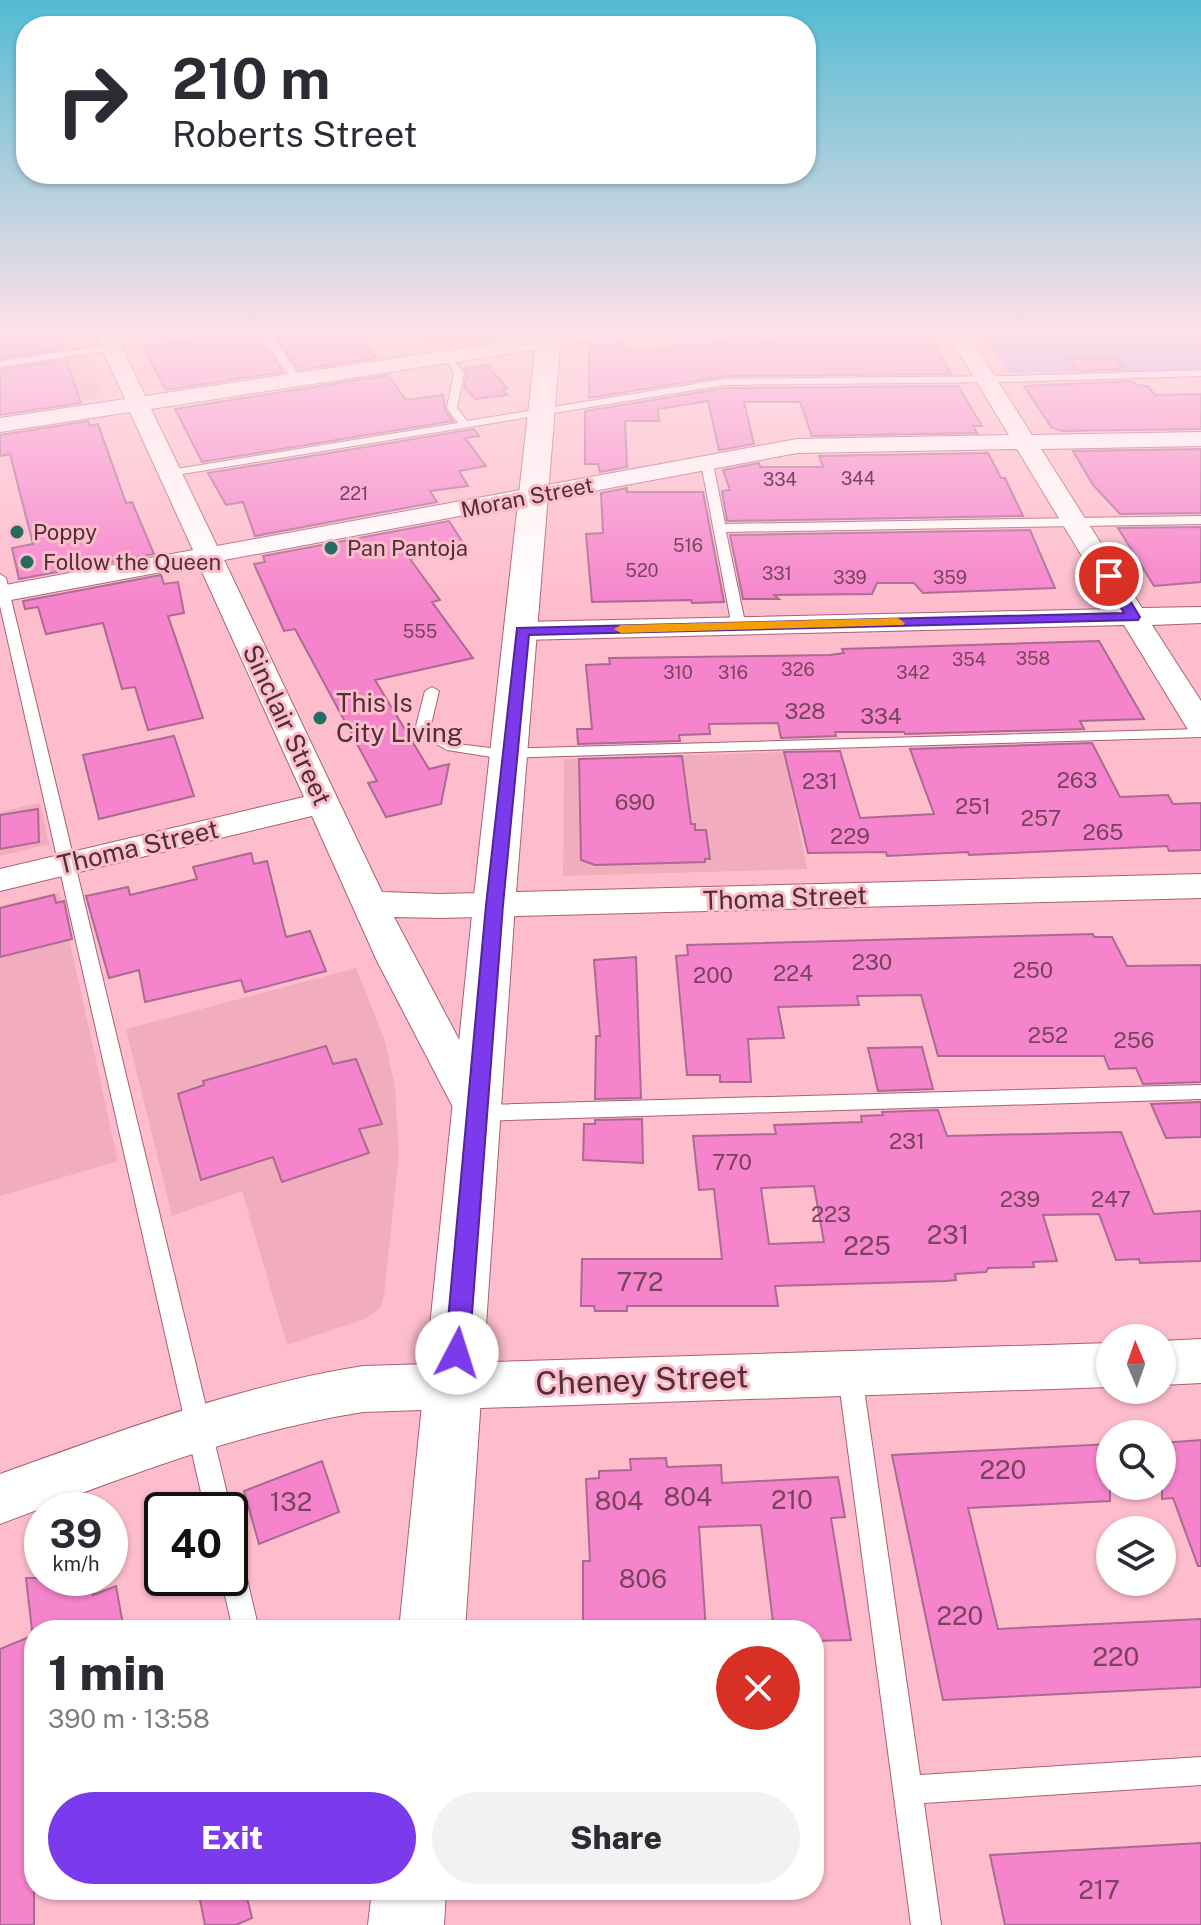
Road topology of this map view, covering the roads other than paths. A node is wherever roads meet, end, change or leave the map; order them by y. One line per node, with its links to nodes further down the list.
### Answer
1 (146, 423): 9 (street, Sinclair Street)
2 (478, 423): 5 (lane)
3 (542, 423): 10 (street)
4 (1015, 423): 7 (street)
5 (465, 425): 9 (lane)
6 (1201, 439): 7 (street, Moran Street)
7 (1027, 442): 8 (street, Moran Street); 12 (street)
8 (707, 463): 10 (street, Moran Street); 13 (lane)
9 (170, 473): 14 (street, Sinclair Street)
10 (535, 495): 14 (street, Moran Street); 19 (street)
11 (1201, 520): 12 (lane)
12 (1076, 522): 13 (lane); 17 (street)
13 (720, 528): 18 (lane)
14 (208, 555): 15 (street, Moran Street); 24 (street, Sinclair Street)
15 (1, 588): 25 (lane)
16 (1201, 615): 17 (street)
17 (1133, 617): 18 (street); 21 (street)
18 (739, 627): 19 (street)
19 (522, 631): 23 (street)
20 (432, 691): 23 (lane)
21 (1201, 726)
22 (1201, 733): 23 (lane)
23 (510, 754): 29 (street)
24 (323, 803): 25 (street, Thoma Street); 28 (street, Sinclair Street)
25 (67, 864): 26 (street, Thoma Street); 37 (lane)
26 (0, 880)
27 (1201, 886): 29 (street, Thoma Street)
28 (370, 904): 29 (street, Thoma Street); 31 (street, Sinclair Street)
29 (494, 905): 31 (street)
30 (1201, 1092): 31 (lane)
31 (477, 1113): 36 (street)
32 (1201, 1361): 33 (street)
33 (1176, 1362)
34 (1096, 1366): 35 (street, Cheney Street)
35 (850, 1375): 36 (street, Cheney Street); 44 (lane)
36 (454, 1385): 37 (street, Cheney Street); 42 (street)
37 (199, 1427): 38 (lane); 39 (street, Cheney Street)
38 (214, 1492)
39 (0, 1499)
40 (238, 1596): 41 (lane)
41 (244, 1620)
42 (433, 1620)
43 (1201, 1771): 44 (lane)
44 (907, 1790): 47 (lane)
45 (408, 1900): 46 (street)
46 (406, 1925)
47 (926, 1925)

